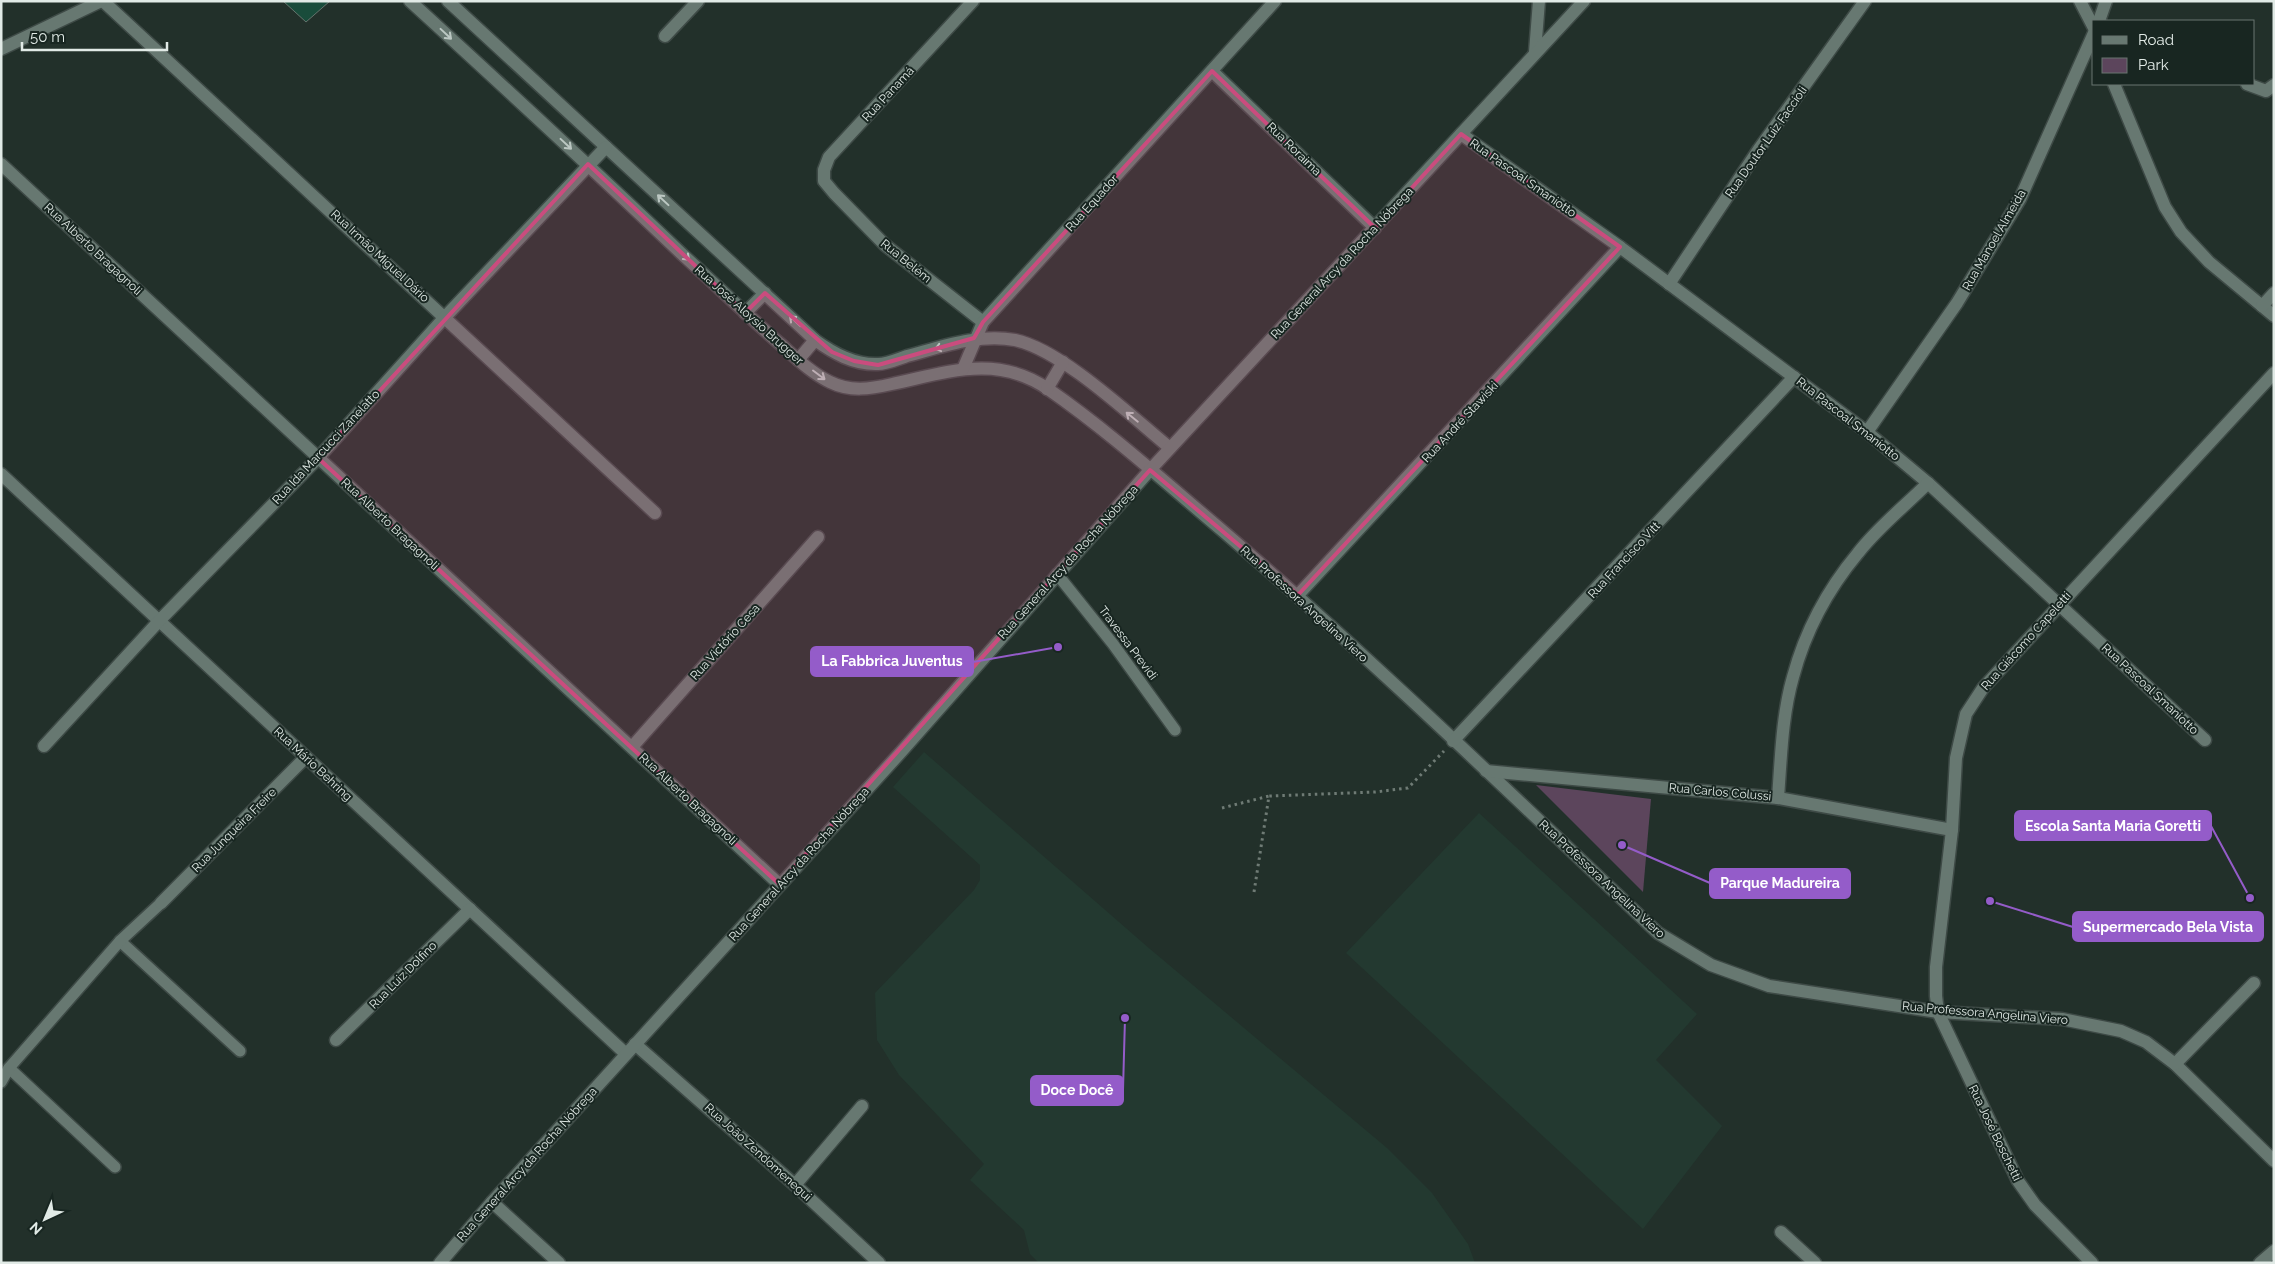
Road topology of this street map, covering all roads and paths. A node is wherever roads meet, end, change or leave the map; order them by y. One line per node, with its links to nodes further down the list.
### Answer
1 (102, 1): 16 (street); 35 (street, Rua Irmão Miguel Dário)
2 (410, 1): 25 (street, Rua José Aloysio Brugger, one-way to 25)
3 (448, 1): 23 (street, Rua José Aloysio Brugger)
4 (698, 1): 14 (street)
5 (974, 1): 26 (street, Rua Panamá)
6 (1276, 1): 18 (street, Rua Equador)
7 (1539, 1): 17 (street)
8 (1584, 1): 17 (street, Rua General Arcy da Rocha Nóbrega)
9 (1865, 1): 29 (street, Rua Doutor Luiz Faccioli)
10 (2080, 1): 12 (street)
11 (2106, 1): 13 (street)
12 (2098, 20)
13 (2101, 20)
14 (665, 36)
15 (2092, 38): 47 (street, Rua Manoel Almeida)
16 (1, 49)
17 (1535, 52): 22 (street, Rua General Arcy da Rocha Nóbrega)
18 (1212, 71): 27 (street, Rua Roraima); 36 (street, Rua Equador)
19 (2114, 85): 32 (street)
20 (2251, 85): 21 (street)
21 (2271, 90)
22 (1461, 134): 27 (street, Rua General Arcy da Rocha Nóbrega); 28 (street, Rua Pascoal Smaniotto)
23 (606, 147): 25 (street, Rua Ida Marcucci Zanelatto); 30 (street, Rua José Aloysio Brugger, one-way to 23)
24 (1, 164): 49 (street, Rua Alberto Bragagnoli)
25 (588, 164): 33 (street, Rua José Aloysio Brugger, one-way to 33); 35 (street, Rua Ida Marcucci Zanelatto)
26 (834, 193): 36 (street, Rua Belém)
27 (1375, 228): 48 (street, Rua General Arcy da Rocha Nóbrega)
28 (1620, 247): 29 (street, Rua Pascoal Smaniotto); 56 (street, Rua André Stawiski)
29 (1669, 284): 44 (street, Rua Pascoal Smaniotto)
30 (765, 293): 33 (street); 38 (street, Rua José Aloysio Brugger, one-way to 30)
31 (2274, 293): 32 (street)
32 (2262, 306): 34 (street)
33 (745, 313): 39 (street, Rua José Aloysio Brugger)
34 (2274, 316)
35 (445, 317): 49 (street, Rua Ida Marcucci Zanelatto); 53 (street, Rua Irmão Miguel Dário)
36 (983, 322): 37 (street, Rua Equador)
37 (974, 338): 40 (street, Rua José Aloysio Brugger); 41 (street, Rua José Aloysio Brugger, one-way to 41); 42 (street, Rua Equador)
38 (815, 340): 39 (street); 41 (street, Rua José Aloysio Brugger)
39 (798, 360): 45 (street, Rua José Aloysio Brugger, one-way to 45)
40 (1063, 362): 46 (street); 48 (street, Rua José Aloysio Brugger, one-way to 40)
41 (878, 365): 45 (street)
42 (963, 369): 45 (street, Rua José Aloysio Brugger); 46 (street, Rua José Aloysio Brugger)
43 (2274, 373): 57 (street, Rua Giácomo Capeletti)
44 (1794, 377): 47 (street, Rua Pascoal Smaniotto); 61 (street, Rua Francisco Vitt)
45 (882, 386)
46 (1047, 389): 50 (street, Rua José Aloysio Brugger)
47 (1867, 432): 52 (street, Rua Pascoal Smaniotto)
48 (1170, 448): 50 (street, Rua General Arcy da Rocha Nóbrega)
49 (318, 458): 58 (street, Rua Ida Marcucci Zanelatto); 63 (street, Rua Alberto Bragagnoli)
50 (1150, 470): 55 (street, Rua General Arcy da Rocha Nóbrega); 56 (street, Rua Professora Angelina Viero)
51 (1, 474): 58 (street, Rua Mário Behring)
52 (1928, 483): 57 (street, Rua Pascoal Smaniotto); 67 (street)
53 (655, 513)
54 (818, 537): 63 (street, Rua Victório Cesa)
55 (1057, 574): 59 (lane, Travessa Previdi); 70 (street, Rua General Arcy da Rocha Nóbrega)
56 (1298, 595): 61 (street, Rua Professora Angelina Viero)
57 (2059, 604): 60 (street, Rua Pascoal Smaniotto); 69 (street, Rua Giácomo Capeletti)
58 (159, 621): 62 (street, Rua Ida Marcucci Zanelatto); 64 (street, Rua Mário Behring)
59 (1175, 730)
60 (2205, 740)
61 (1453, 741): 65 (street, Rua Professora Angelina Viero); 66 (path)
62 (44, 746)
63 (632, 747): 70 (street, Rua Alberto Bragagnoli)
64 (306, 757): 72 (street, Rua Junqueira Freire); 73 (street, Rua Mário Behring)
65 (1486, 771): 67 (street, Rua Carlos Colussi); 76 (street, Rua Professora Angelina Viero)
66 (1269, 796): 68 (path); 71 (path)
67 (1778, 798): 69 (street, Rua Carlos Colussi)
68 (1222, 808)
69 (1952, 830): 76 (street, Rua Giácomo Capeletti)
70 (780, 884): 78 (street, Rua General Arcy da Rocha Nóbrega)
71 (1254, 892)
72 (162, 903): 74 (lane)
73 (470, 909): 77 (street, Rua Luiz Dolfino); 80 (street, Rua Mário Behring)
74 (120, 941): 79 (lane); 82 (lane)
75 (2254, 983): 81 (street)
76 (1938, 1012): 81 (street, Rua Professora Angelina Viero); 95 (street, Rua José Boschetti)
77 (336, 1040)
78 (635, 1044): 80 (street, Rua General Arcy da Rocha Nóbrega); 87 (street, Rua João Zendomenegui)
79 (240, 1051)
80 (626, 1054): 88 (street, Rua General Arcy da Rocha Nóbrega)
81 (2175, 1064): 85 (street, Rua Professora Angelina Viero)
82 (9, 1068): 83 (lane); 86 (lane)
83 (1, 1082)
84 (862, 1106): 87 (street)
85 (2274, 1161)
86 (115, 1167)
87 (795, 1185): 93 (street, Rua João Zendomenegui)
88 (492, 1202): 91 (street, Rua General Arcy da Rocha Nóbrega); 92 (street)
89 (1781, 1232): 94 (street)
90 (2274, 1251): 96 (street)
91 (440, 1263)
92 (559, 1263)
93 (879, 1263)
94 (1815, 1263)
95 (2092, 1263)
96 (2260, 1263)

